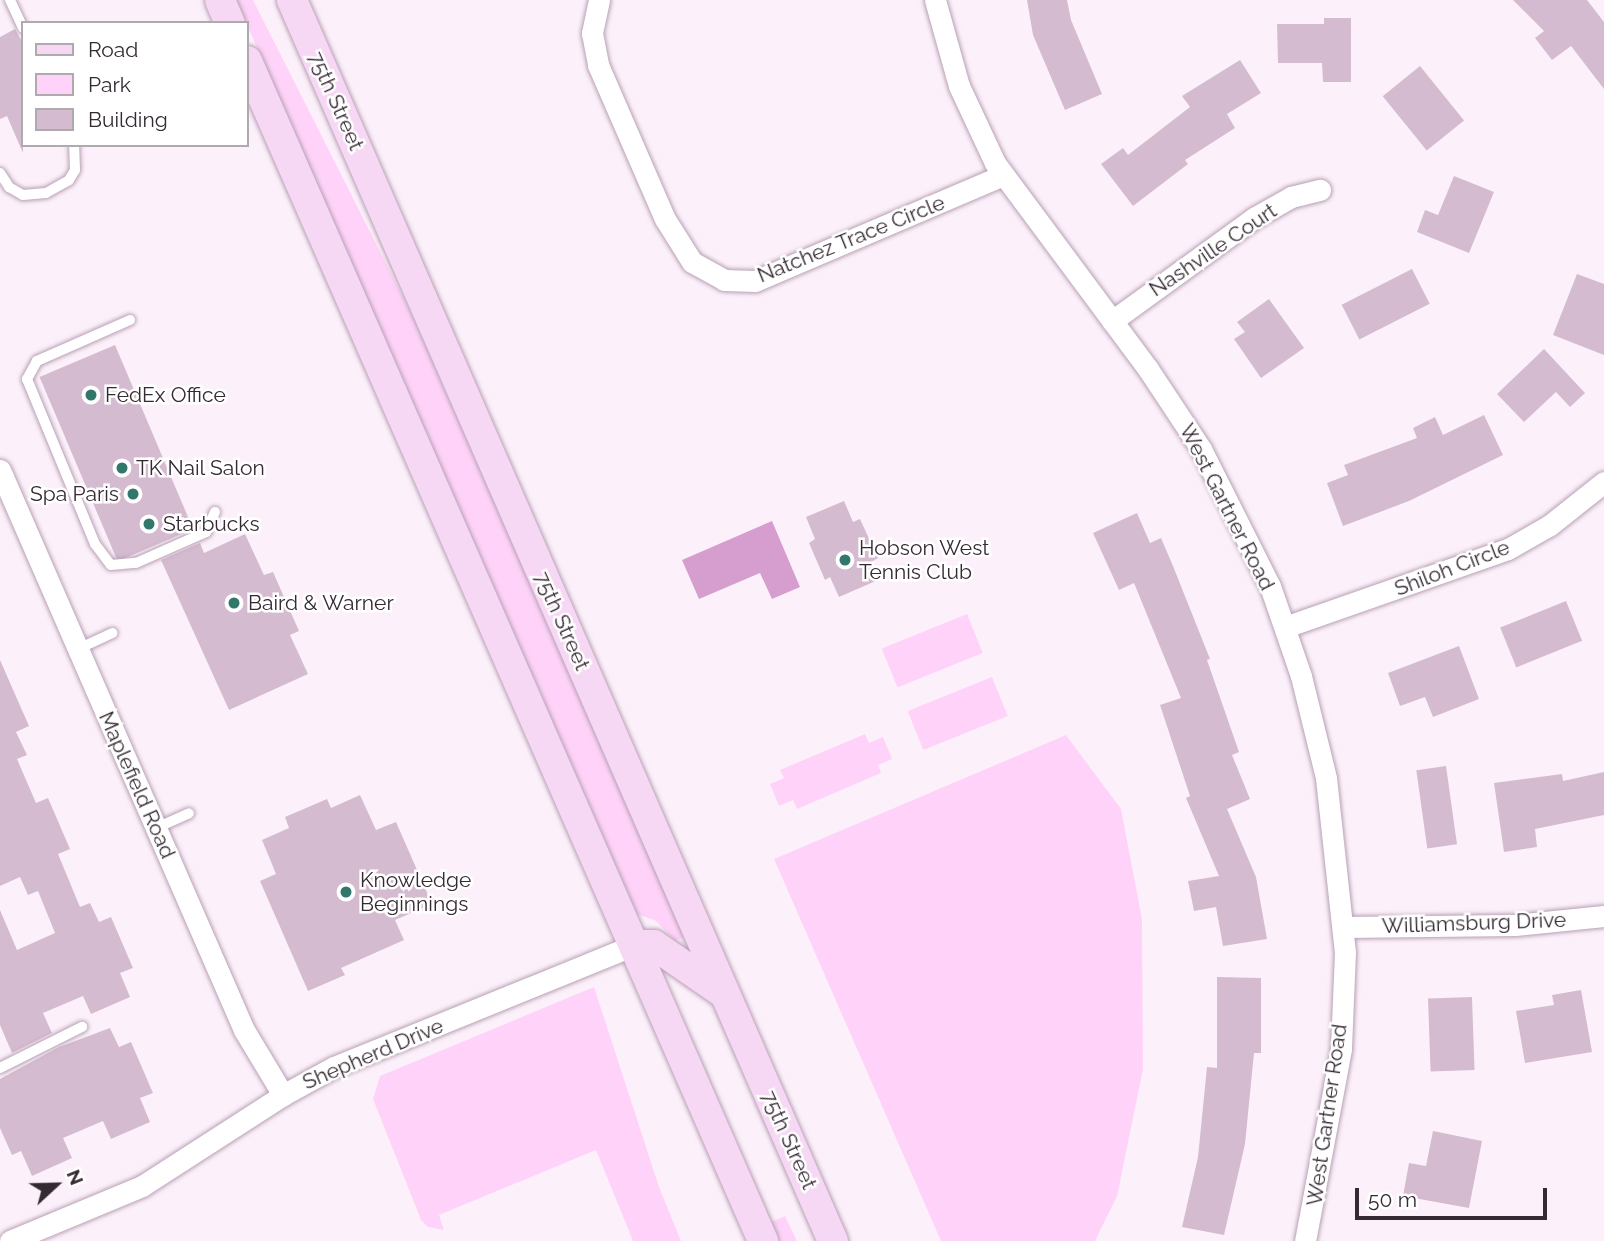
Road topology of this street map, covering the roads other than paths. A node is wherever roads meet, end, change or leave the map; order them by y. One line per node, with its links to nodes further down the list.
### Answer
1 (10, 0): 7 (lane)
2 (220, 0): 6 (main road)
3 (292, 0): 26 (main road, 75th Street)
4 (599, 0): 11 (street, Natchez Trace Circle)
5 (935, 0): 11 (street, West Gartner Road)
6 (229, 21)
7 (21, 24)
8 (248, 63): 25 (main road)
9 (74, 147): 10 (lane)
10 (0, 173)
11 (1003, 175): 14 (street, West Gartner Road)
12 (1320, 190): 14 (street, Nashville Court)
13 (130, 320): 17 (lane)
14 (1112, 321): 18 (street, West Gartner Road)
15 (0, 470): 20 (street, Maplefield Road)
16 (1604, 482): 18 (street, Shiloh Circle)
17 (215, 512)
18 (1285, 627): 24 (street, West Gartner Road)
19 (113, 633): 20 (lane)
20 (78, 649): 22 (street, Maplefield Road)
21 (189, 813): 22 (lane)
22 (156, 828): 29 (street, Maplefield Road)
23 (1604, 916): 24 (street, Williamsburg Drive)
24 (1344, 927): 33 (street, West Gartner Road)
25 (634, 945): 26 (main road); 29 (street, Shepherd Drive); 31 (main road)
26 (725, 994): 32 (main road, 75th Street)
27 (82, 1027): 28 (lane)
28 (0, 1068)
29 (283, 1095): 30 (street, Shepherd Drive)
30 (10, 1241)
31 (763, 1241)
32 (833, 1241)
33 (1305, 1241)

